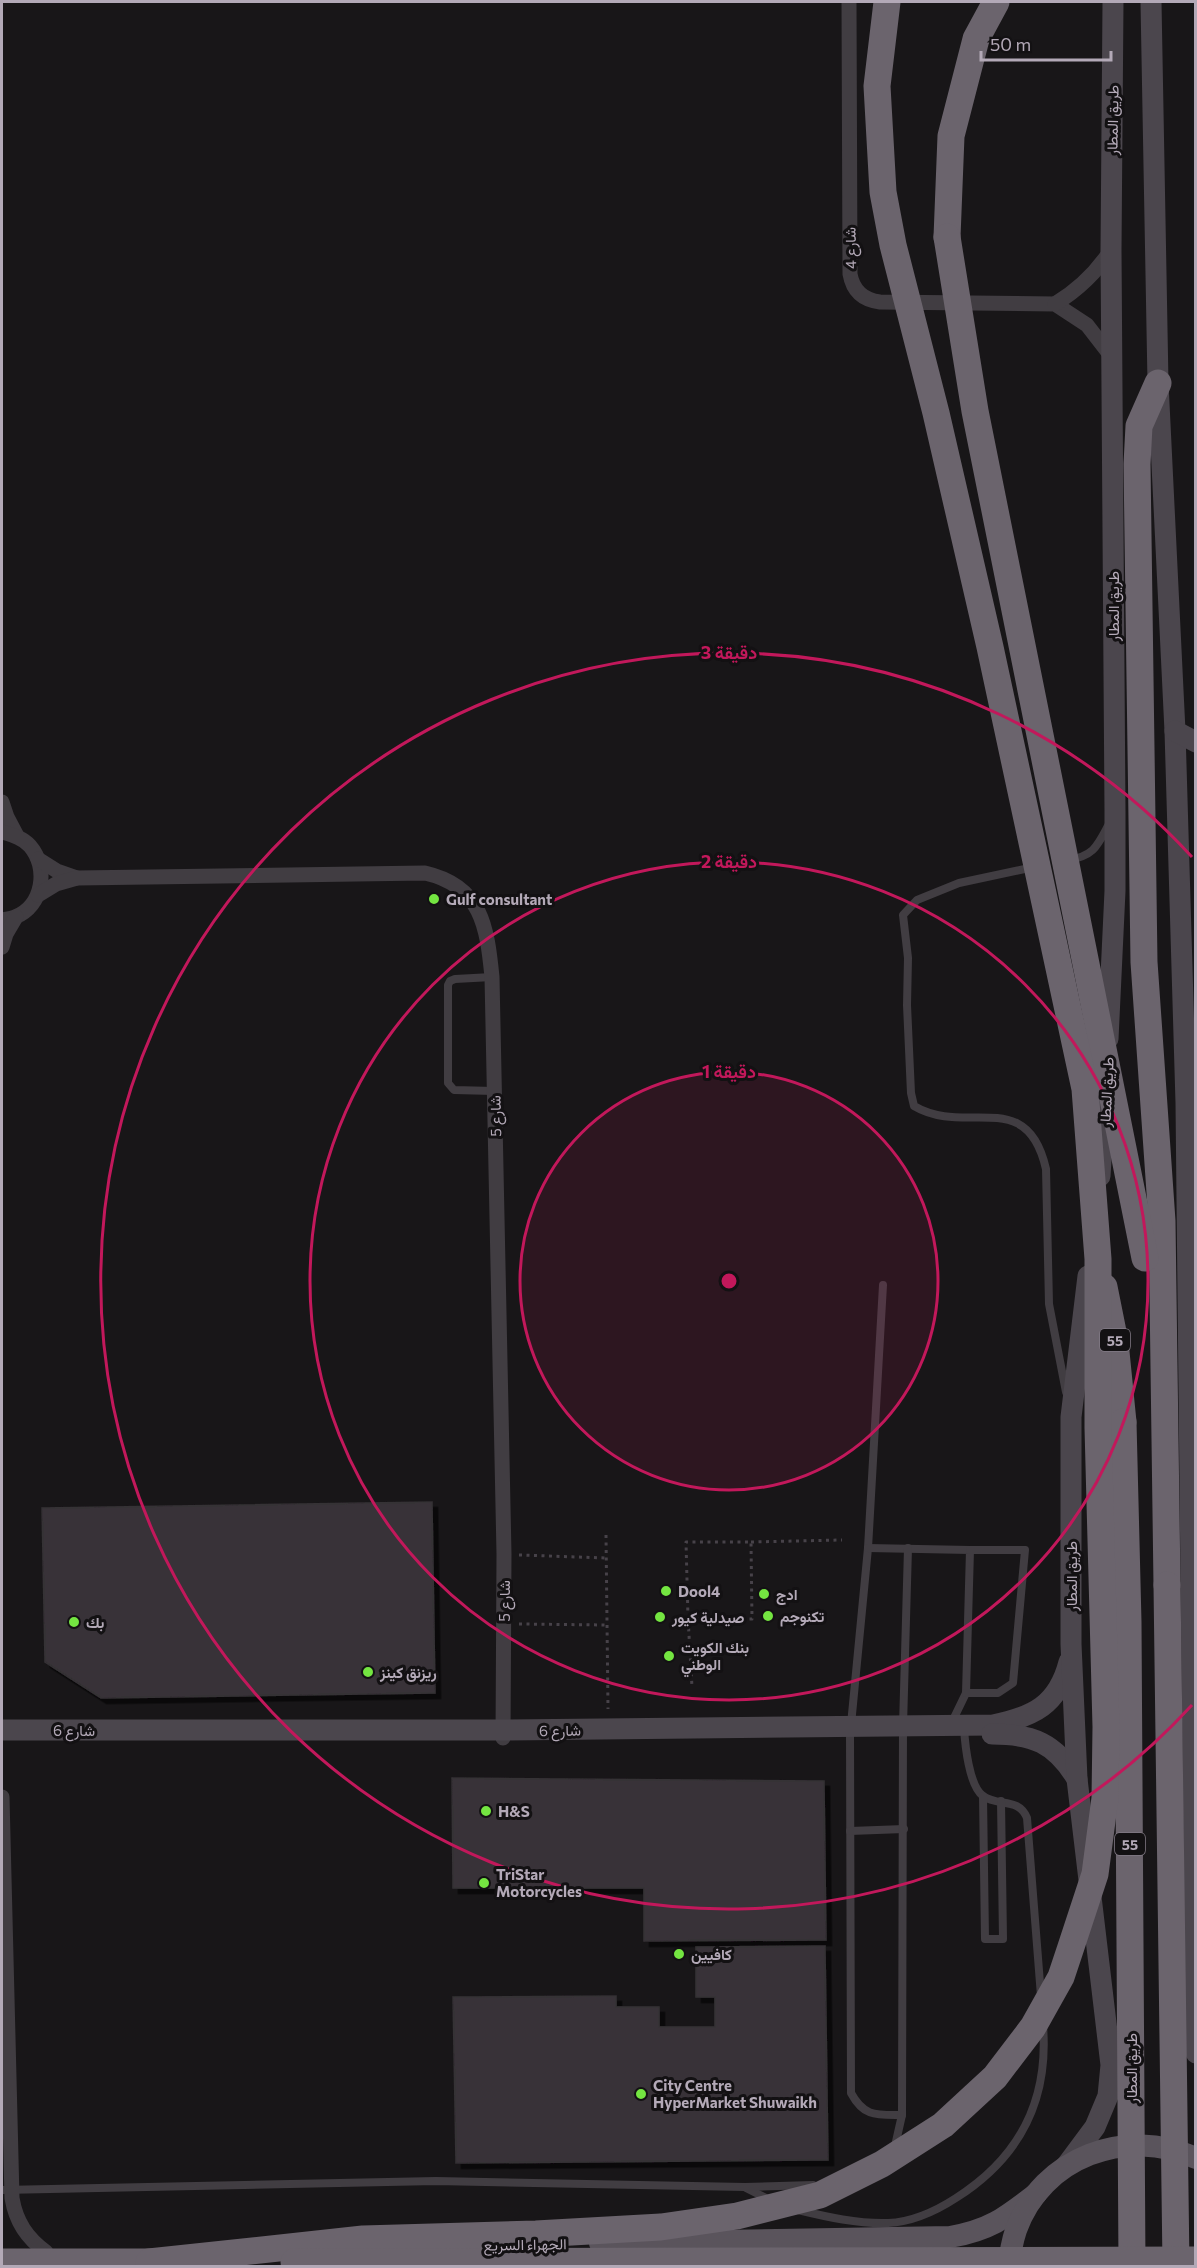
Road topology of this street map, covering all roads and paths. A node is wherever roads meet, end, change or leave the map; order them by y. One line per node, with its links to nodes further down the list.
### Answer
1 (849, 2): 7 (street, شارع 4)
2 (887, 2): 28 (highway, bridge)
3 (996, 2): 31 (highway, bridge)
4 (1113, 2): 6 (main road, طريق المطار / 55)
5 (1151, 2): 9 (main road)
6 (1111, 250): 7 (street); 8 (main road, طريق المطار / 55)
7 (1055, 304): 8 (street)
8 (1111, 356): 13 (main road, طريق المطار / 55)
9 (1158, 383): 10 (main road); 31 (highway)
10 (1175, 731): 11 (main road); 20 (main road)
11 (1196, 742)
12 (2, 802): 15 (street)
13 (1115, 812): 18 (lane); 30 (main road, طريق المطار / 55)
14 (2, 832): 15 (street)
15 (17, 836): 17 (street, شارع 5)
16 (1196, 847): 20 (main road)
17 (38, 859): 21 (street, شارع 5); 22 (street)
18 (1054, 863)
19 (1044, 865): 30 (lane)
20 (1178, 871): 27 (main road)
21 (77, 878): 22 (street, شارع 5); 25 (street, شارع 5)
22 (38, 896): 23 (street, شارع 5)
23 (9, 919): 24 (street)
24 (2, 947)
25 (492, 977): 26 (street, شارع 5); 26 (lane)
26 (494, 1091): 40 (street, شارع 5)
27 (1191, 1104): 32 (main road)
28 (1098, 1259): 76 (highway, bridge); 78 (highway, طريق المطار / 55, bridge)
29 (883, 1285): 37 (lane)
30 (1071, 1417): 45 (main road, طريق المطار / 55)
31 (1164, 1418): 79 (highway, bridge)
32 (1193, 1465): 33 (main road)
33 (1193, 1503): 62 (main road)
34 (606, 1535): 41 (path)
35 (842, 1540): 36 (path)
36 (751, 1542): 42 (path); 42 (path)
37 (868, 1548): 38 (lane); 51 (lane)
38 (908, 1548): 39 (lane); 52 (lane)
39 (970, 1550): 47 (lane); 47 (lane)
40 (504, 1554): 41 (path); 43 (street, شارع 5)
41 (607, 1558): 44 (path)
42 (688, 1618): 46 (path)
43 (504, 1623): 44 (path); 54 (street, شارع 5)
44 (607, 1625): 49 (path)
45 (1071, 1644): 48 (main road, شارع 6); 56 (main road, طريق المطار / 55)
46 (692, 1687)
47 (966, 1693): 48 (lane)
48 (960, 1728): 52 (main road, شارع 6); 56 (main road, شارع 6); 57 (lane)
49 (608, 1729): 51 (main road, شارع 6); 54 (main road, شارع 6)
50 (2, 1730): 53 (main road, شارع 6)
51 (850, 1730): 52 (main road, شارع 6); 54 (main road, شارع 6); 61 (lane)
52 (903, 1731): 60 (lane)
53 (444, 1734): 54 (main road, شارع 6); 55 (main road, شارع 6)
54 (503, 1734)
55 (2, 1740)
56 (1077, 1779): 65 (main road, طريق المطار / 55)
57 (983, 1796): 59 (lane); 59 (lane)
58 (2, 1797): 69 (street)
59 (1001, 1801): 68 (lane)
60 (904, 1829): 61 (lane); 63 (lane)
61 (850, 1831): 63 (lane)
62 (1196, 2053)
63 (902, 2115): 66 (lane)
64 (1196, 2158): 65 (main road, 55)
65 (1066, 2166): 70 (main road, 55)
66 (887, 2171)
67 (864, 2184): 68 (lane)
68 (745, 2187): 69 (lane)
69 (9, 2193): 71 (street); 73 (street)
70 (1036, 2194): 73 (main road, الجهراء السريع); 77 (main road, 55)
71 (2, 2216)
72 (2, 2251): 73 (main road, الجهراء السريع)
73 (46, 2252)
74 (1196, 2260): 76 (highway, الجهراء السريع, bridge)
75 (2, 2262): 76 (highway, الجهراء السريع, bridge)
76 (149, 2262)
77 (1009, 2266)
78 (1132, 2266)
79 (1176, 2266)

